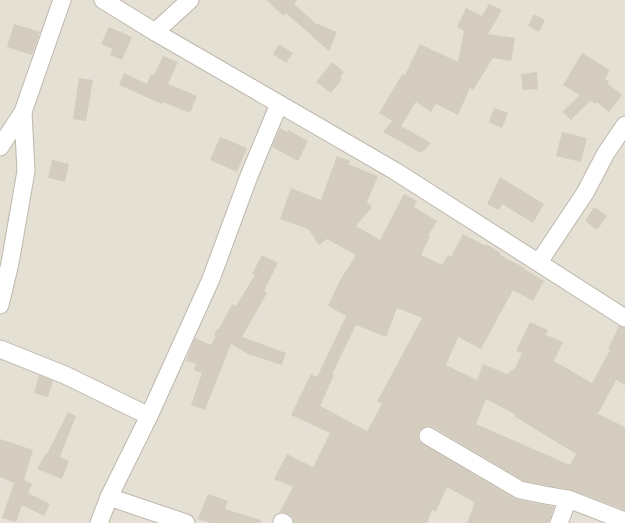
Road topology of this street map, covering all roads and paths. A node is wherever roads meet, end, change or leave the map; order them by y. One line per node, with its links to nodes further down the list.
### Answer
1 (62, 0): 6 (street)
2 (104, 0): 4 (street)
3 (190, 0): 4 (street)
4 (155, 32): 5 (street)
5 (279, 104): 9 (street); 13 (street)
6 (23, 112): 8 (street); 10 (street)
7 (625, 125): 9 (street)
8 (0, 147)
9 (538, 262): 11 (street)
10 (0, 305)
11 (625, 318)
12 (0, 349): 13 (street)
13 (149, 416): 15 (street)
14 (428, 436): 16 (street)
15 (109, 497): 18 (street); 19 (street)
16 (568, 498): 17 (street); 20 (street)
17 (625, 521)
18 (99, 523)
19 (186, 523)
20 (559, 523)

